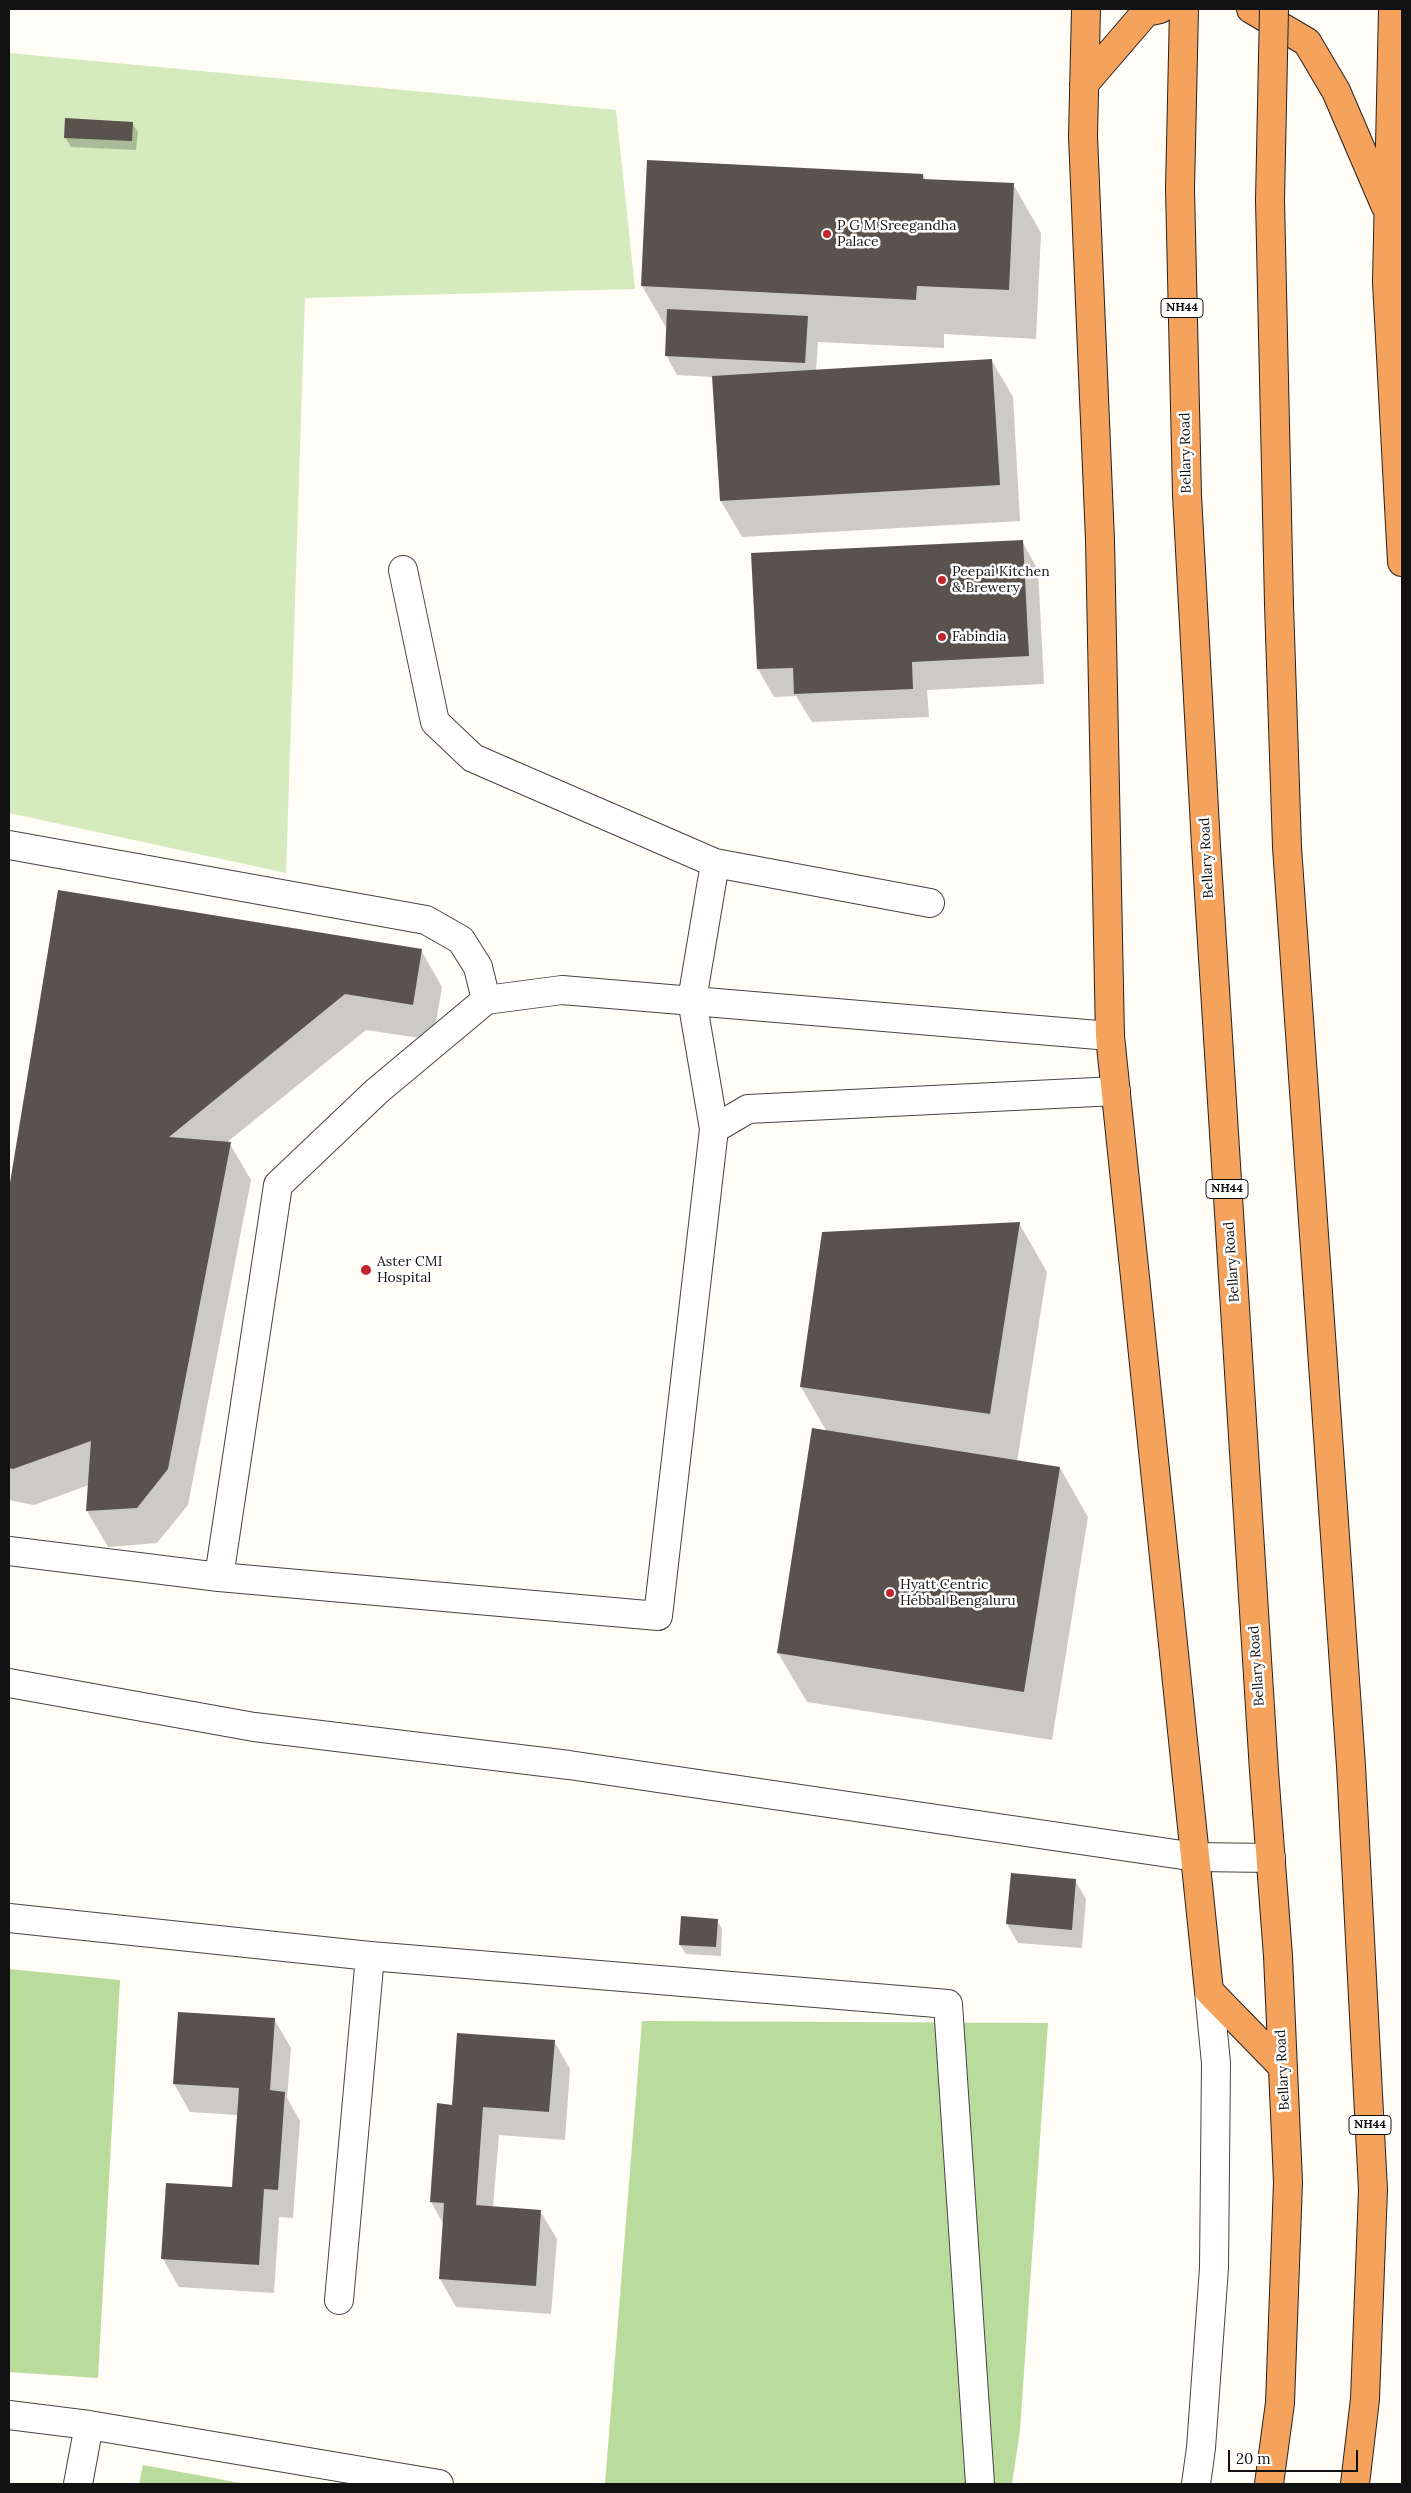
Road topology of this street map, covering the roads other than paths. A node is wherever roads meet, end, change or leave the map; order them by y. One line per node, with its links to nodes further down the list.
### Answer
1 (1086, 9): 7 (highway)
2 (1160, 9): 7 (highway)
3 (1184, 9): 25 (highway, Bellary Road / NH44)
4 (1251, 9): 9 (highway)
5 (1274, 9): 38 (highway, NH44, bridge)
6 (1393, 9): 8 (highway)
7 (1084, 84): 18 (highway)
8 (1396, 136): 9 (highway)
9 (1389, 214): 10 (highway)
10 (1395, 282): 11 (highway)
11 (1402, 562)
12 (403, 570): 14 (street)
13 (9, 845): 16 (street)
14 (715, 863): 15 (street); 17 (street)
15 (930, 902)
16 (486, 1000): 17 (street); 22 (street)
17 (692, 1000): 18 (street); 20 (street)
18 (1110, 1036): 19 (highway)
19 (1116, 1091): 20 (street); 24 (highway)
20 (714, 1129): 22 (street)
21 (9, 1551): 22 (street)
22 (219, 1577)
23 (9, 1683): 24 (street)
24 (1196, 1857): 25 (street); 28 (highway)
25 (1272, 1858): 29 (highway, Bellary Road / NH44)
26 (9, 1918): 27 (street)
27 (370, 1956): 30 (street); 35 (street)
28 (1209, 1991): 29 (highway); 36 (street)
29 (1283, 2067): 37 (highway, Bellary Road / NH44)
30 (339, 2300)
31 (9, 2415): 32 (street)
32 (89, 2425): 33 (street); 34 (street)
33 (78, 2484)
34 (438, 2484)
35 (980, 2484)
36 (1196, 2484)
37 (1269, 2484)
38 (1355, 2484)

